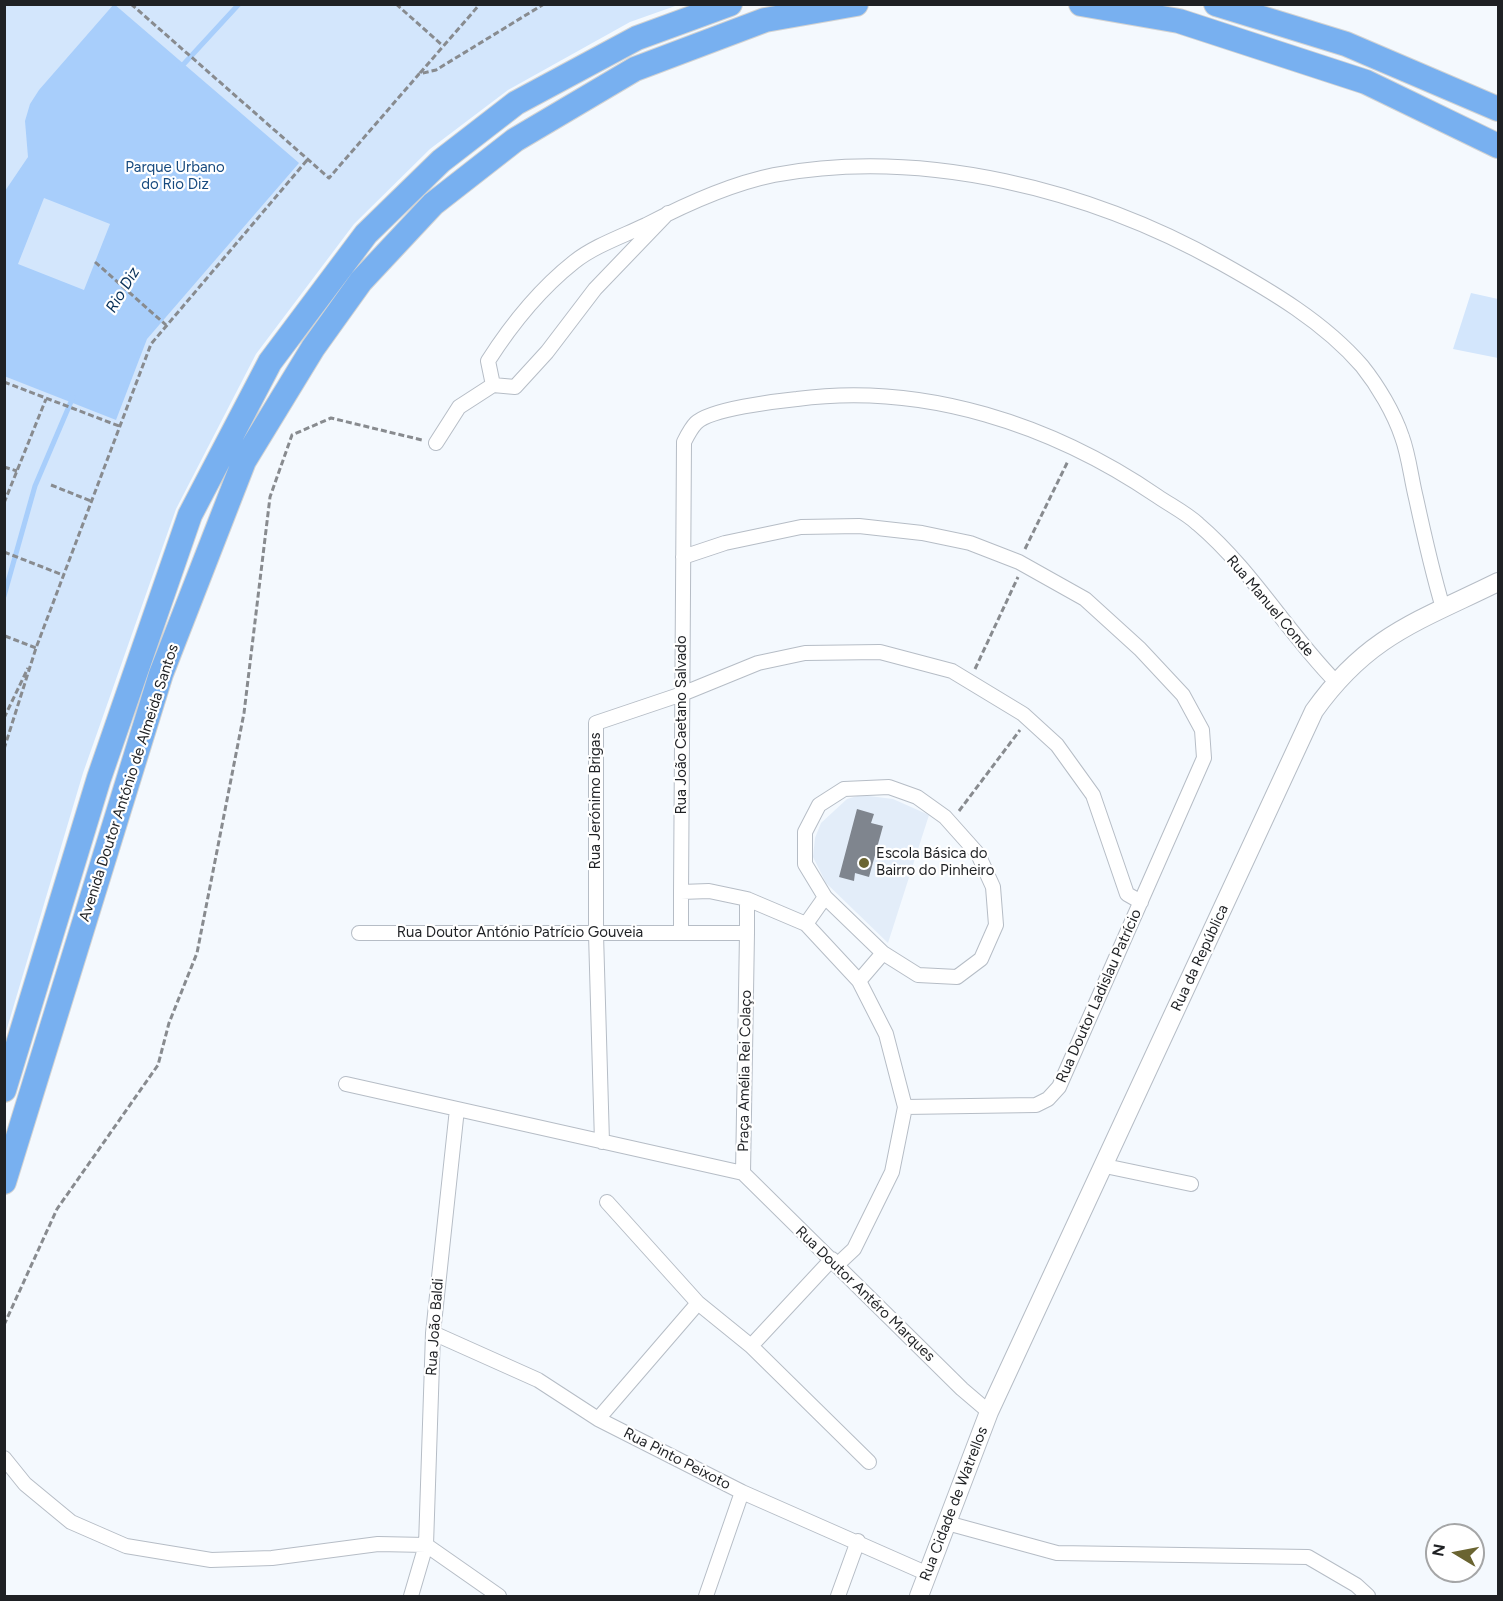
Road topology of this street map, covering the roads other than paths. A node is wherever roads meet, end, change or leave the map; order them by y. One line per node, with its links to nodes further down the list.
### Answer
1 (730, 4): 27 (highway, Avenida Doutor António de Almeida Santos)
2 (856, 4): 33 (highway, Avenida Doutor António de Almeida Santos)
3 (1081, 4): 6 (highway)
4 (1216, 4): 5 (highway)
5 (1498, 109)
6 (1498, 146)
7 (668, 213): 8 (street); 8 (street); 12 (street)
8 (493, 385): 9 (street)
9 (436, 443)
10 (683, 557): 13 (street, Rua Manuel Conde); 14 (street, Rua João Caetano Salvado); 18 (street, Rua Doutor Ladislau Patrício)
11 (1498, 582): 12 (street, Rua da República)
12 (1443, 608): 13 (street, Rua da República)
13 (1335, 681): 31 (street, Rua da República)
14 (682, 693): 15 (street, Rua João Caetano Salvado); 18 (street); 23 (street, Rua Jerónimo Brigas)
15 (681, 892): 17 (street); 21 (street)
16 (825, 897): 19 (street); 24 (street); 24 (street)
17 (747, 899): 19 (street); 22 (street)
18 (1141, 902): 28 (street, Rua Doutor Ladislau Patrício)
19 (806, 924): 25 (street)
20 (359, 933): 23 (street, Rua Doutor António Patrício Gouveia)
21 (681, 933): 22 (street, Rua Doutor António Patrício Gouveia); 23 (street, Rua Doutor António Patrício Gouveia)
22 (747, 933): 32 (street, Praça Amélia Rei Colaço)
23 (597, 934): 30 (street)
24 (883, 953): 25 (street)
25 (859, 981): 28 (street)
26 (346, 1084): 29 (street, Praça Amélia Rei Colaço)
27 (4, 1090)
28 (905, 1107): 36 (street)
29 (457, 1109): 30 (street, Praça Amélia Rei Colaço); 38 (street, Rua João Baldi)
30 (602, 1142): 32 (street, Praça Amélia Rei Colaço)
31 (1105, 1166): 34 (street); 40 (street, Rua da República)
32 (743, 1173): 36 (street, Rua Doutor Antéro Marques)
33 (4, 1182)
34 (1191, 1184)
35 (607, 1202): 37 (street)
36 (835, 1262): 39 (street); 40 (street, Rua Doutor Antéro Marques)
37 (698, 1303): 39 (street); 41 (street)
38 (433, 1333): 41 (street, Rua Pinto Peixoto); 47 (street, Rua João Baldi)
39 (751, 1346): 43 (street)
40 (989, 1412): 45 (street, Rua Cidade de Watrellos)
41 (598, 1419): 44 (street, Rua Pinto Peixoto)
42 (4, 1458): 47 (street)
43 (869, 1462)
44 (742, 1492): 46 (street, Rua Pinto Peixoto); 51 (street)
45 (946, 1522): 48 (street, Rua Cidade de Watrellos); 54 (street)
46 (858, 1541): 48 (street, Rua Pinto Peixoto); 52 (street)
47 (426, 1545): 49 (street, Rua João Baldi); 50 (street)
48 (928, 1574): 53 (street, Rua Cidade de Watrellos)
49 (411, 1596)
50 (499, 1596)
51 (706, 1596)
52 (838, 1596)
53 (919, 1596)
54 (1368, 1596)

